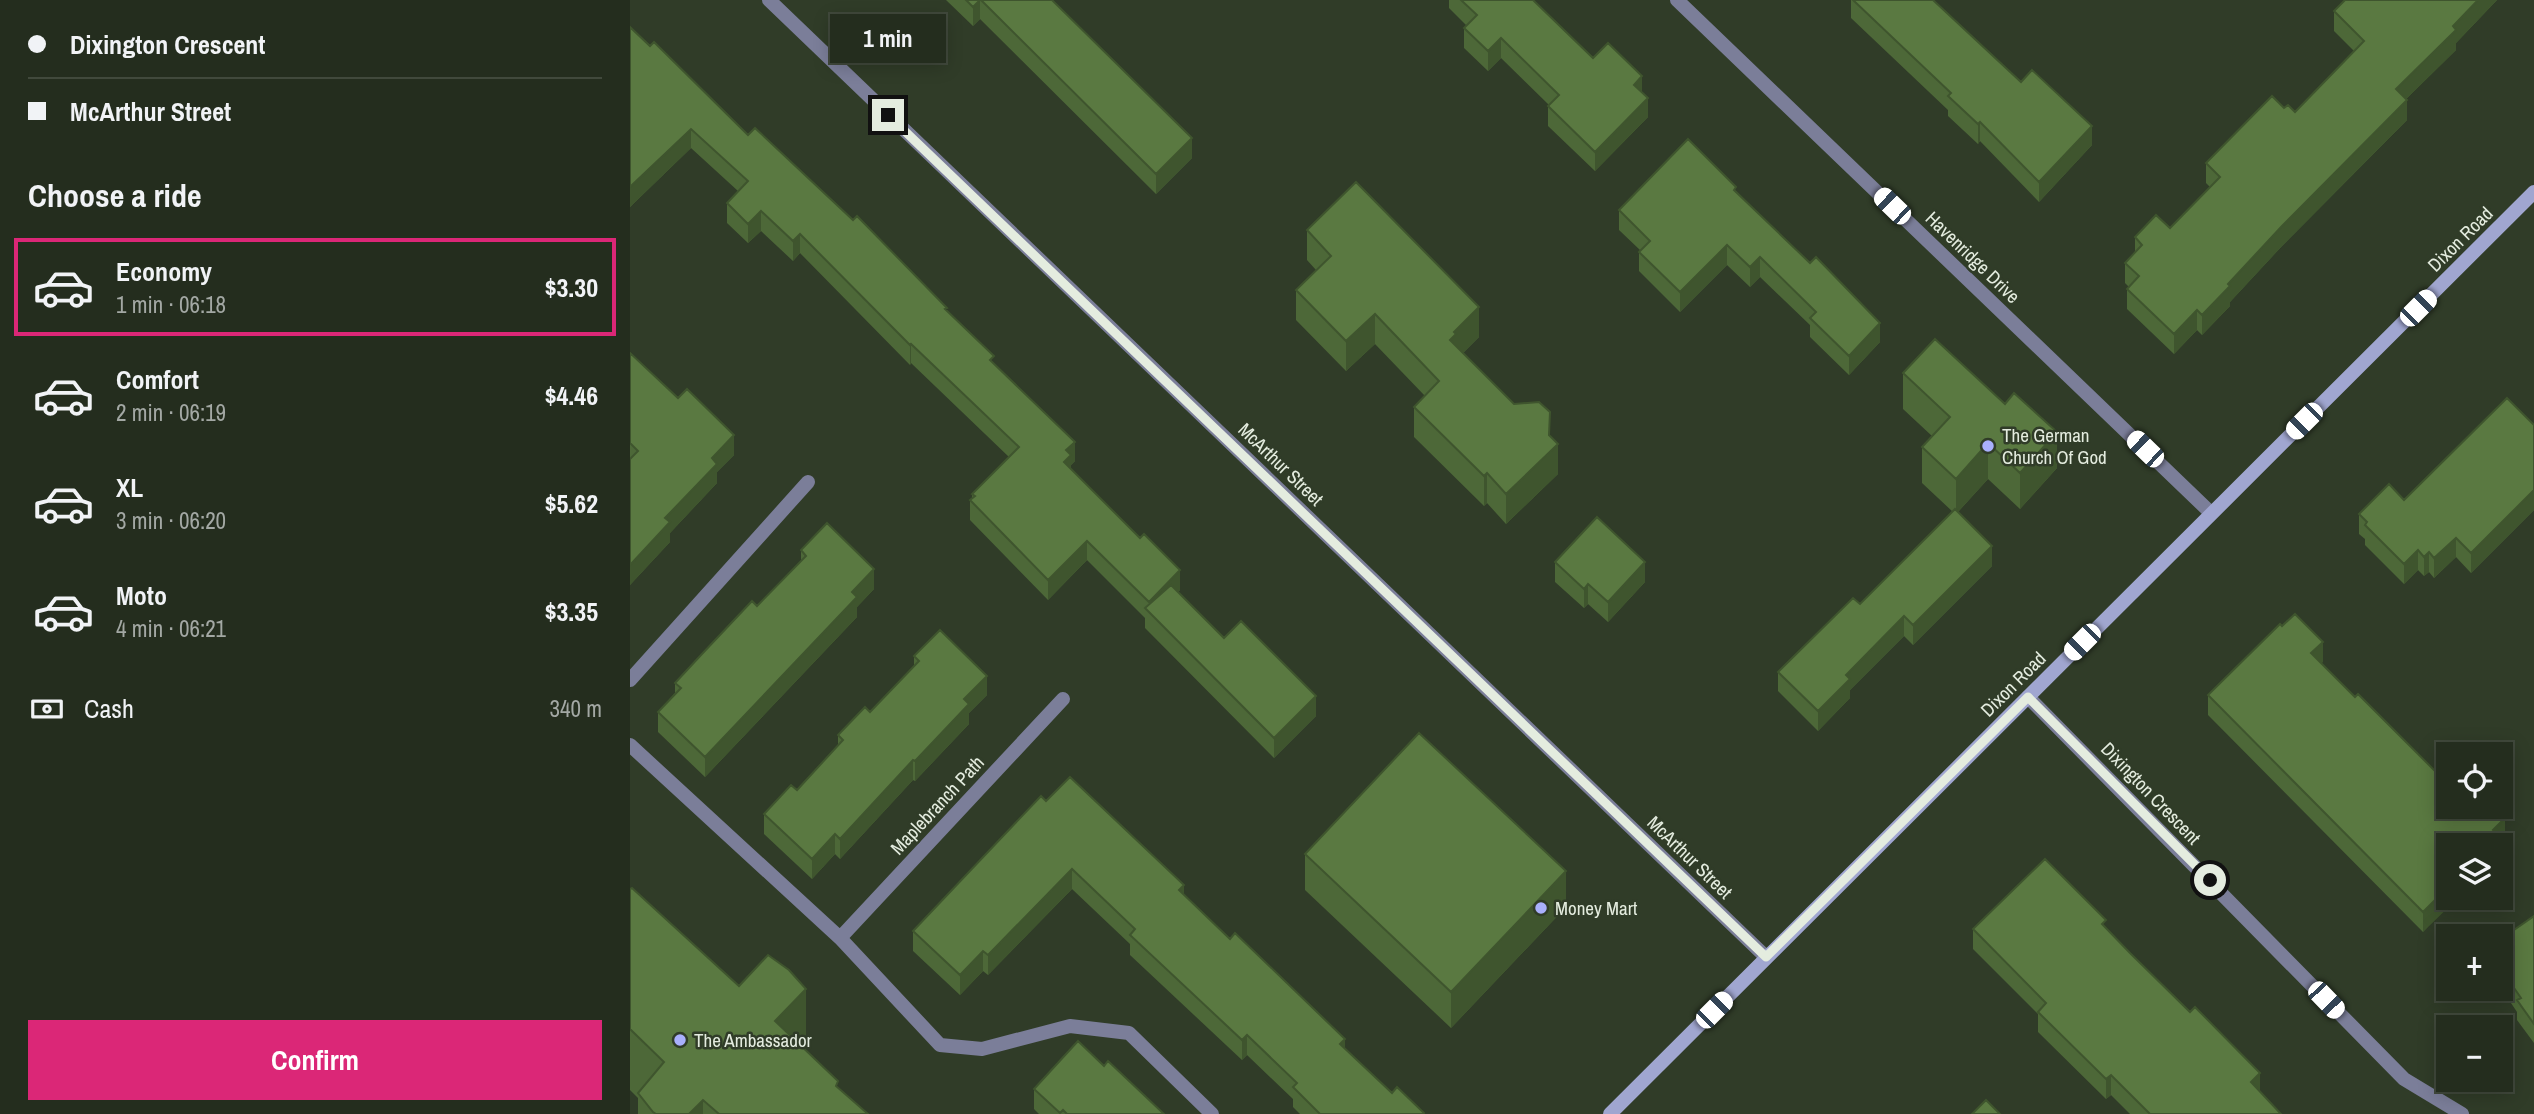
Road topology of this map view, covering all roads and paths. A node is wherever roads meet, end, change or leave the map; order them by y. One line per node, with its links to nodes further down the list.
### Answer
1 (769, 0): 11 (street, McArthur Street)
2 (1677, 0): 5 (street, Havenridge Drive)
3 (2534, 192): 5 (main road, Dixon Road)
4 (808, 482): 6 (street)
5 (2211, 513): 7 (main road, Dixon Road)
6 (630, 680)
7 (2028, 697): 11 (main road, Dixon Road); 14 (street, Dixington Crescent)
8 (1063, 699): 10 (street, Maplebranch Path)
9 (630, 745): 10 (street)
10 (840, 938): 12 (street)
11 (1766, 957): 13 (main road, Dixon Road)
12 (1212, 1114)
13 (1610, 1114)
14 (2462, 1114)

